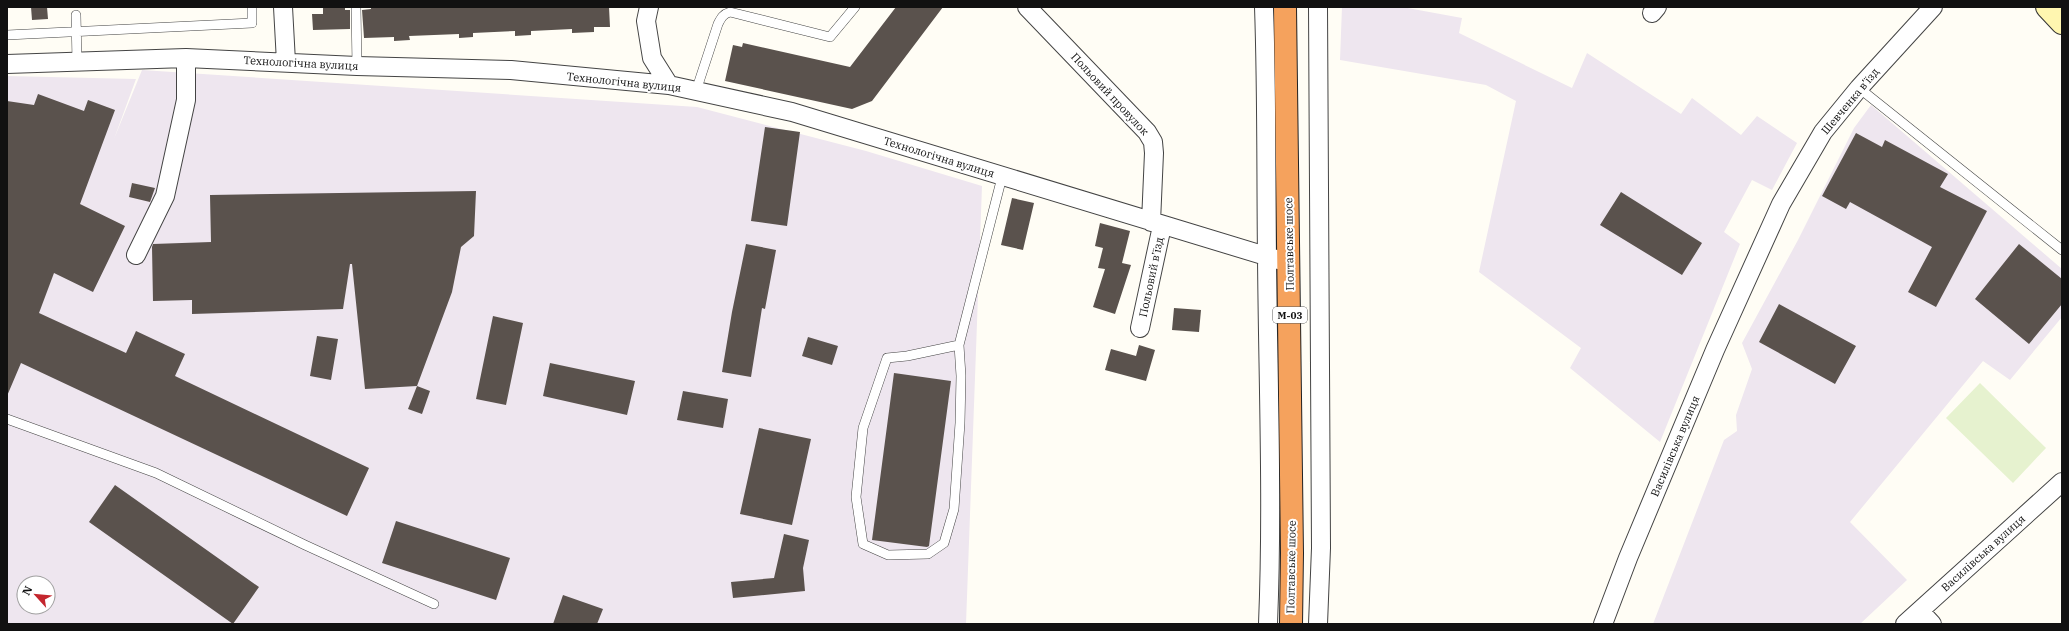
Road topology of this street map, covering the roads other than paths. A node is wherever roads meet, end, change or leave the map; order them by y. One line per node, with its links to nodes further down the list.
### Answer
1 (252, 7): 14 (lane)
2 (283, 7): 18 (street)
3 (356, 7): 20 (lane)
4 (649, 7): 21 (street)
5 (855, 7): 23 (lane)
6 (1027, 7): 25 (street, Польовий провулок)
7 (1264, 7): 28 (street)
8 (1285, 7): 29 (highway, Полтавське шосе / М-03)
9 (1318, 7): 39 (street)
10 (1933, 7): 22 (street, Шевченка в’їзд)
11 (2047, 7): 13 (street)
12 (76, 14): 14 (lane)
13 (2062, 23)
14 (76, 32): 15 (lane); 17 (lane)
15 (7, 35)
16 (186, 58): 17 (street, Технологічна вулиця); 18 (street, Технологічна вулиця); 27 (street)
17 (76, 62): 19 (street, Технологічна вулиця)
18 (286, 62): 20 (street, Технологічна вулиця)
19 (7, 64)
20 (357, 66): 21 (street, Технологічна вулиця)
21 (669, 85): 23 (street, Технологічна вулиця)
22 (1859, 88): 26 (lane); 30 (street, Шевченка в’їзд)
23 (696, 91): 24 (street, Технологічна вулиця)
24 (1002, 177): 25 (street, Технологічна вулиця); 32 (lane)
25 (1157, 224): 28 (street, Технологічна вулиця); 31 (street, Польовий в’їзд)
26 (2062, 250)
27 (136, 255)
28 (1267, 257): 29 (street, Технологічна вулиця); 37 (street)
29 (1289, 263): 38 (highway, Полтавське шосе / М-03)
30 (1752, 270): 40 (street, Василівська вулиця)
31 (1140, 328)
32 (959, 345): 32 (lane)
33 (7, 419): 35 (lane)
34 (2062, 482): 36 (street, Василівська вулиця)
35 (434, 604)
36 (1926, 618): 41 (street, Василівська вулиця)
37 (1268, 624)
38 (1291, 624)
39 (1318, 624)
40 (1603, 624)
41 (1905, 624)

